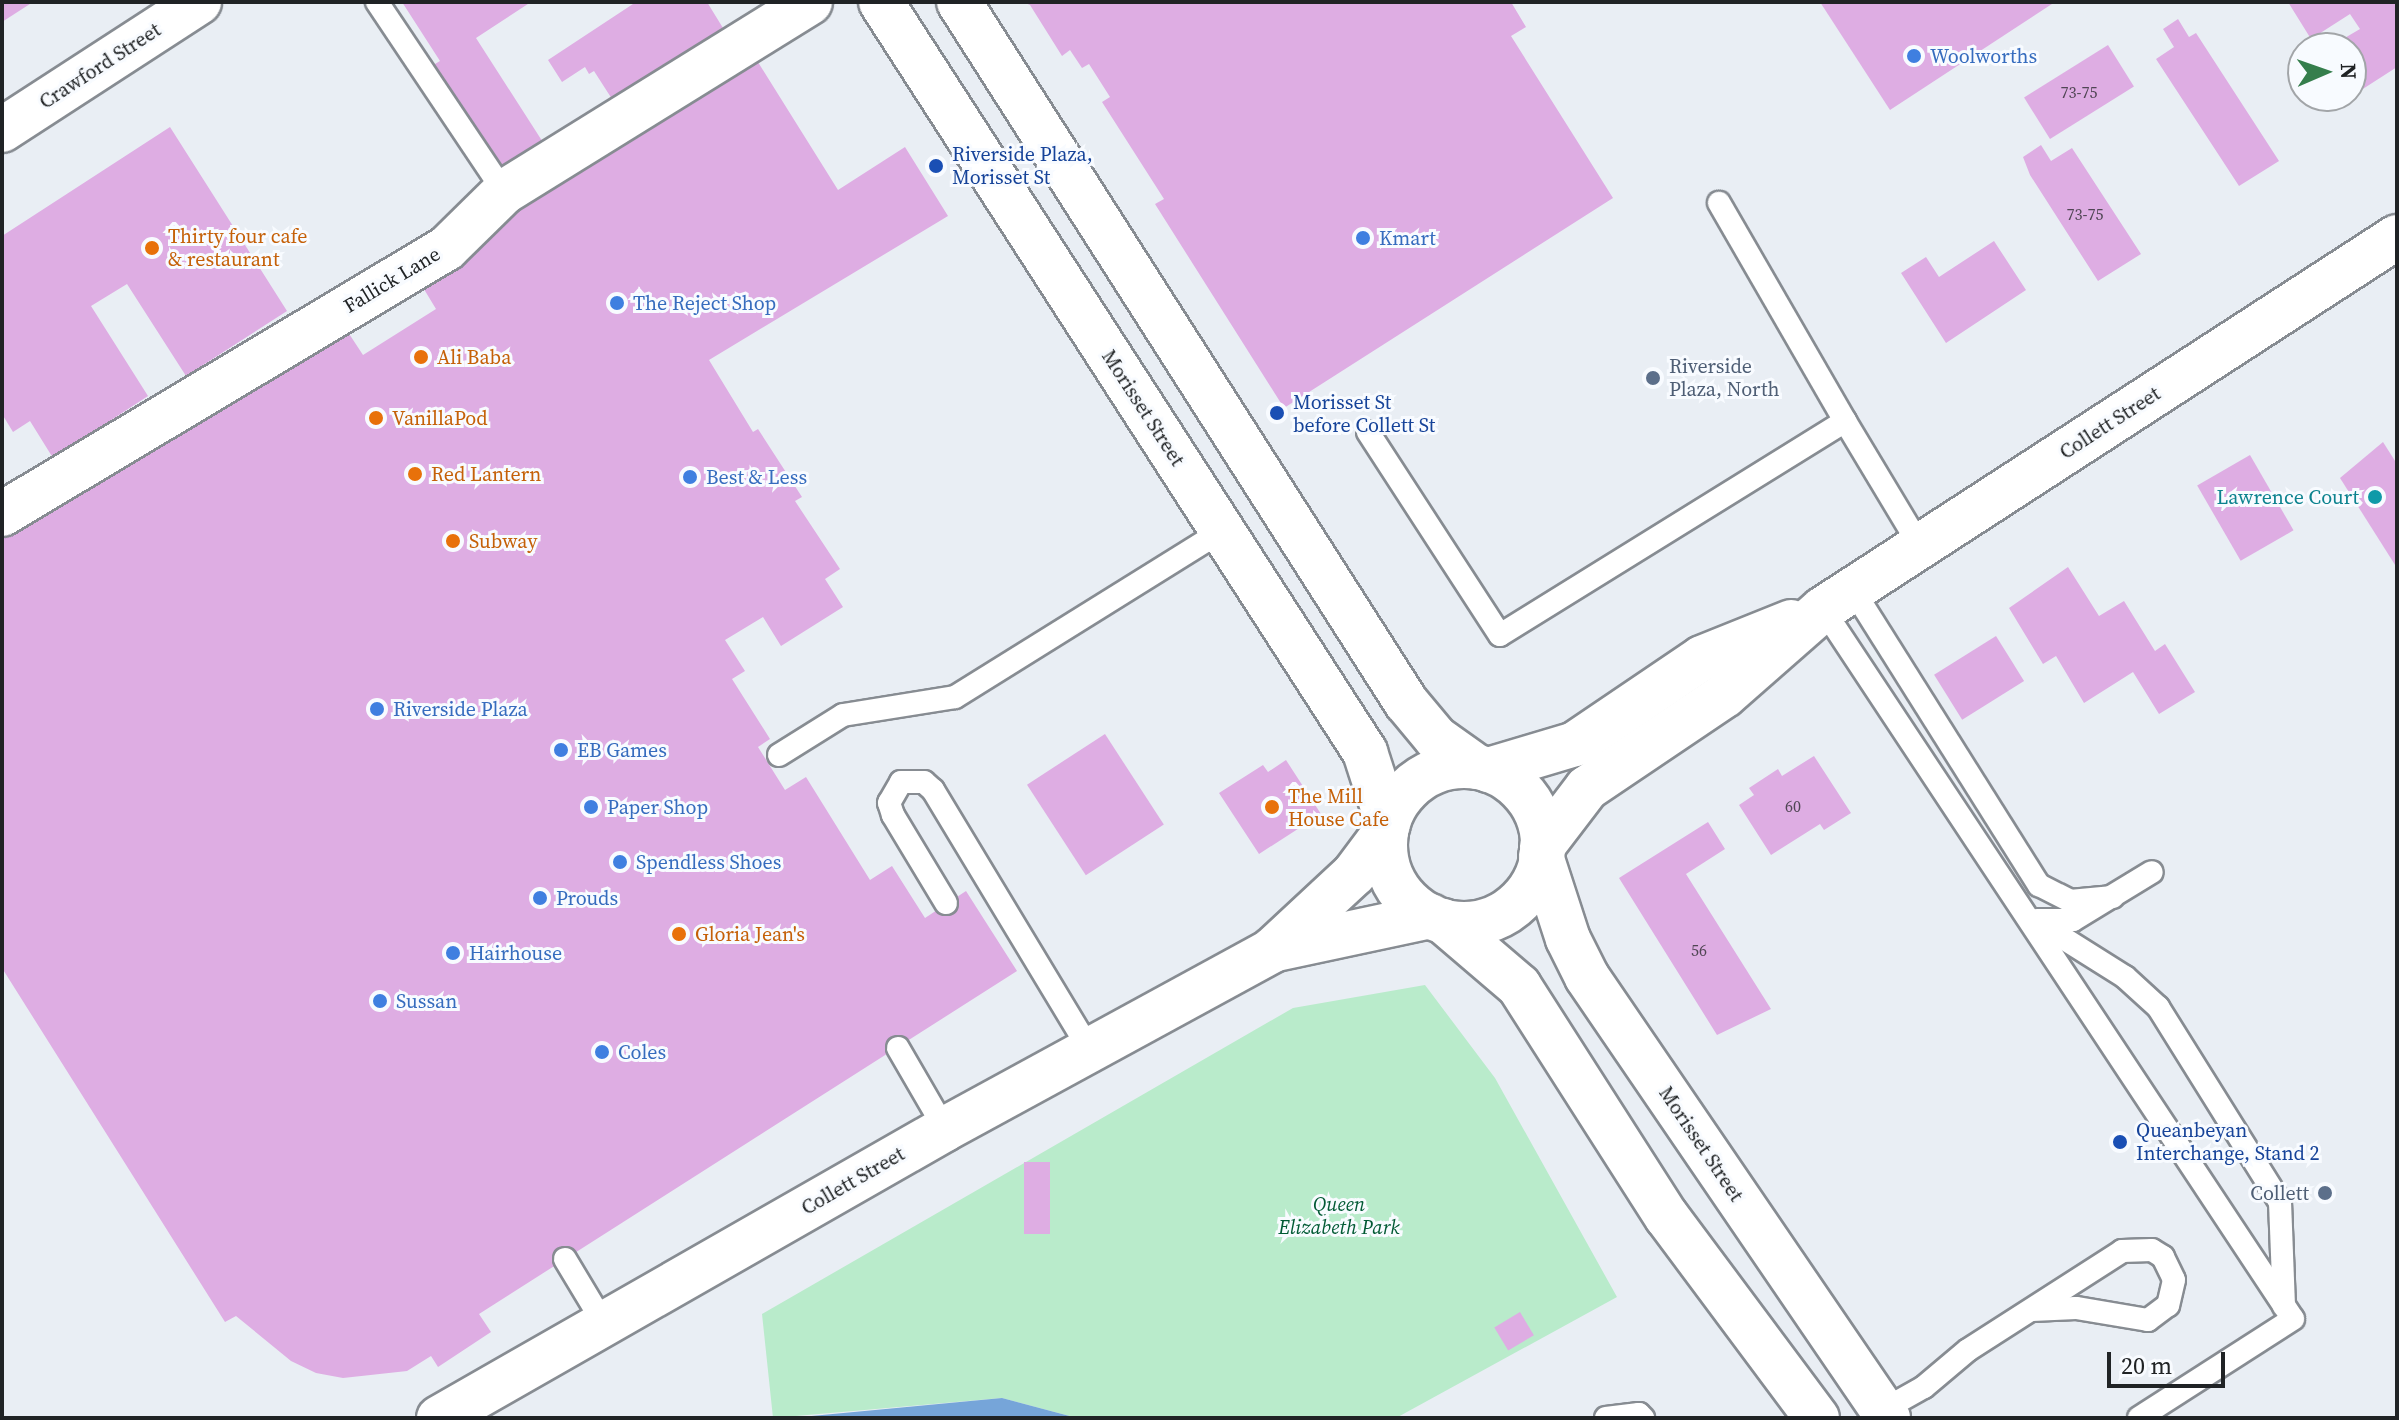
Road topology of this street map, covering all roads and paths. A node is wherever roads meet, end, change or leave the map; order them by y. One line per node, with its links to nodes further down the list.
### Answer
1 (199, 2): 6 (street, Crawford Street)
2 (377, 2): 7 (lane)
3 (810, 2): 7 (street, Fallick Lane)
4 (881, 2): 13 (street, Morisset Street)
5 (959, 2): 17 (street)
6 (2, 130)
7 (504, 192): 12 (street, Fallick Lane)
8 (1719, 203): 10 (lane)
9 (2397, 237): 14 (street, Collett Street)
10 (1845, 421): 11 (lane); 14 (lane)
11 (1368, 432)
12 (2, 514)
13 (1222, 531): 16 (lane); 18 (street, Morisset Street)
14 (1920, 546): 15 (street, Collett Street)
15 (1838, 599): 17 (street, Collett Street); 19 (street, Collett Street); 21 (lane); 23 (lane)
16 (779, 755)
17 (1482, 769): 18 (street); 19 (street)
18 (1387, 827): 24 (street); 25 (street, Collett Street)
19 (1542, 851): 24 (street); 34 (street, Morisset Street)
20 (2152, 872): 21 (lane)
21 (2113, 897): 23 (lane)
22 (946, 903): 27 (lane)
23 (2029, 916): 30 (lane); 30 (lane)
24 (1436, 918): 25 (street, Collett Street); 33 (street)
25 (1271, 951): 27 (street, Collett Street)
26 (898, 1048): 28 (lane)
27 (1090, 1050): 28 (street, Collett Street)
28 (945, 1129): 32 (street, Collett Street)
29 (565, 1259): 32 (lane)
30 (2284, 1306): 39 (lane)
31 (2032, 1310): 31 (lane); 34 (lane)
32 (604, 1324): 35 (street, Collett Street)
33 (1772, 1358): 34 (street); 38 (street)
34 (1885, 1414)
35 (439, 1418)
36 (1606, 1418): 37 (lane)
37 (1643, 1418)
38 (1817, 1418)
39 (2139, 1418)

